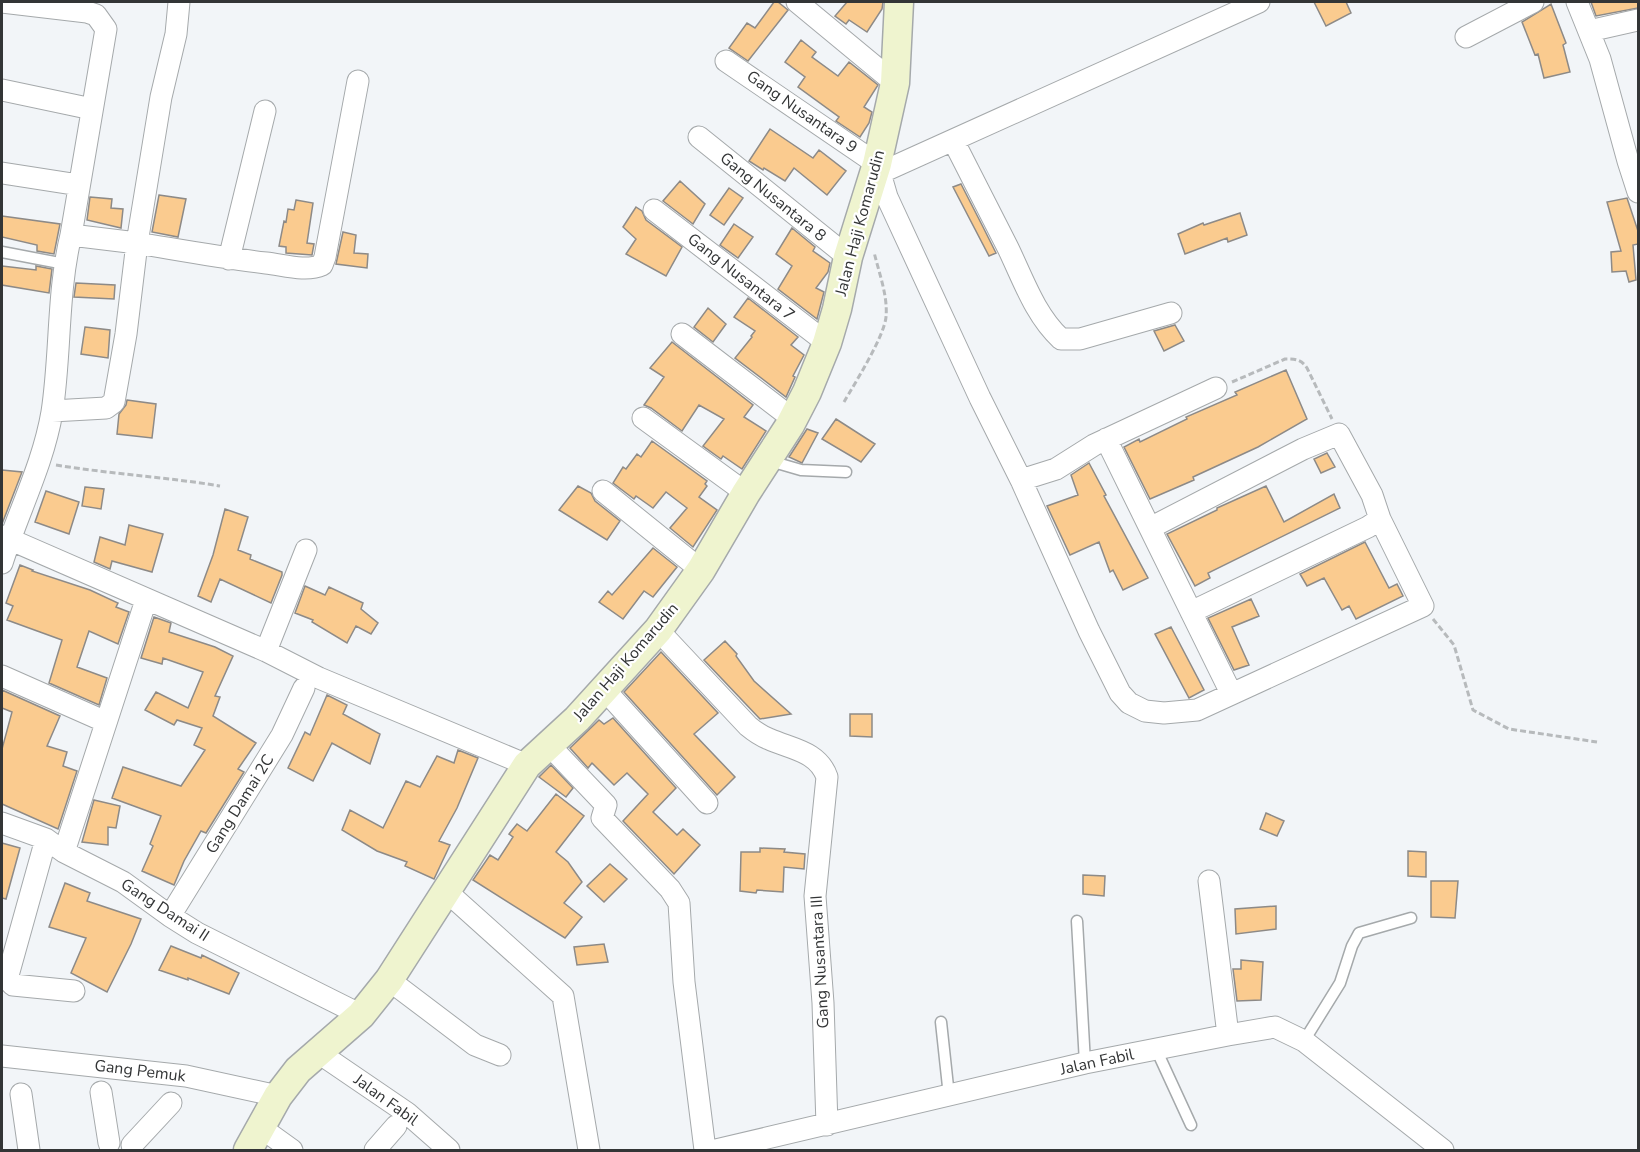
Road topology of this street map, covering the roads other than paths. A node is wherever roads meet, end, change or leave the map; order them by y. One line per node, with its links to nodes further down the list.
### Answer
1 (2, 2): 15 (street)
2 (179, 2): 26 (street)
3 (797, 2): 13 (street)
4 (899, 2): 13 (street, Jalan Haji Komarudin)
5 (1259, 2): 19 (street)
6 (1533, 2): 10 (street)
7 (1577, 2): 9 (street)
8 (1638, 20): 9 (street)
9 (1588, 31): 17 (street)
10 (1466, 37)
11 (726, 61): 20 (street, Gang Nusantara 9)
12 (358, 81): 29 (street)
13 (896, 83): 20 (street, Jalan Haji Komarudin)
14 (2, 90): 15 (street)
15 (92, 109): 22 (street)
16 (265, 111): 29 (street)
17 (1630, 136): 23 (street)
18 (699, 137): 28 (street, Gang Nusantara 8)
19 (953, 140): 20 (street); 31 (street)
20 (879, 169): 28 (street, Jalan Haji Komarudin); 41 (street)
21 (2, 173): 22 (street)
22 (79, 185): 25 (street)
23 (1638, 192)
24 (654, 210): 33 (street, Gang Nusantara 7)
25 (71, 235): 26 (street); 30 (street)
26 (137, 243): 29 (street); 35 (street)
27 (2, 252): 30 (lane)
28 (848, 257): 33 (street, Jalan Haji Komarudin)
29 (229, 259)
30 (65, 264): 35 (street)
31 (1171, 313)
32 (682, 334): 37 (street)
33 (827, 343): 37 (street, Jalan Haji Komarudin)
34 (1216, 388): 38 (street)
35 (52, 411): 46 (street)
36 (643, 418): 43 (street)
37 (793, 419): 39 (street, Jalan Haji Komarudin)
38 (1106, 440): 41 (street); 45 (street)
39 (767, 459): 40 (lane); 43 (street, Jalan Haji Komarudin)
40 (846, 472)
41 (1021, 480): 57 (street)
42 (603, 491): 49 (street)
43 (746, 493): 49 (street, Jalan Haji Komarudin)
44 (1380, 519): 45 (street); 51 (street); 57 (street)
45 (1150, 528): 51 (street)
46 (5, 538): 48 (street); 50 (street)
47 (306, 550): 53 (street)
48 (2, 563)
49 (701, 570): 52 (street, Jalan Haji Komarudin)
50 (146, 600): 53 (street); 58 (street)
51 (1191, 612): 57 (street)
52 (658, 630): 56 (street, Jalan Haji Komarudin); 86 (street, Gang Nusantara III)
53 (266, 651): 60 (street)
54 (2, 676): 58 (street)
55 (304, 688): 67 (street, Gang Damai 2C)
56 (603, 688): 59 (street, Jalan Haji Komarudin); 61 (street)
57 (1231, 693)
58 (106, 722): 64 (street)
59 (548, 744): 60 (street, Jalan Haji Komarudin); 97 (street)
60 (527, 765): 66 (street, Jalan Haji Komarudin)
61 (707, 803)
62 (2, 823): 63 (street, Gang Damai II)
63 (46, 839): 64 (street, Gang Damai II); 71 (street)
64 (64, 852): 67 (street, Gang Damai II)
65 (1209, 880): 74 (street)
66 (446, 891): 70 (street, Jalan Haji Komarudin); 96 (street)
67 (170, 916): 72 (street, Gang Damai II)
68 (1411, 918): 75 (lane)
69 (1077, 921): 80 (lane)
70 (389, 980): 72 (street, Jalan Haji Komarudin); 78 (street)
71 (74, 991)
72 (361, 1015): 77 (street, Jalan Haji Komarudin)
73 (941, 1022): 84 (lane)
74 (1228, 1035): 75 (street, Jalan Fabil); 76 (street, Jalan Fabil)
75 (1304, 1041): 99 (street, Jalan Fabil)
76 (1156, 1049): 80 (street, Jalan Fabil); 87 (lane)
77 (320, 1053): 83 (street, Jalan Haji Komarudin); 95 (street, Jalan Fabil)
78 (500, 1055)
79 (2, 1056): 83 (street, Gang Pemuk)
80 (1085, 1063): 84 (street, Jalan Fabil)
81 (100, 1092): 90 (street)
82 (21, 1094): 92 (street)
83 (278, 1096): 89 (street, Jalan Haji Komarudin)
84 (949, 1096): 86 (street, Jalan Fabil)
85 (171, 1103): 91 (street)
86 (826, 1125): 98 (street, Jalan Fabil)
87 (1191, 1125)
88 (396, 1126): 94 (street)
89 (254, 1139): 93 (street)
90 (103, 1147): 91 (street)
91 (137, 1148)
92 (29, 1150)
93 (292, 1150)
94 (375, 1150)
95 (449, 1150)
96 (589, 1150)
97 (705, 1150)
98 (716, 1150)
99 (1443, 1150)

